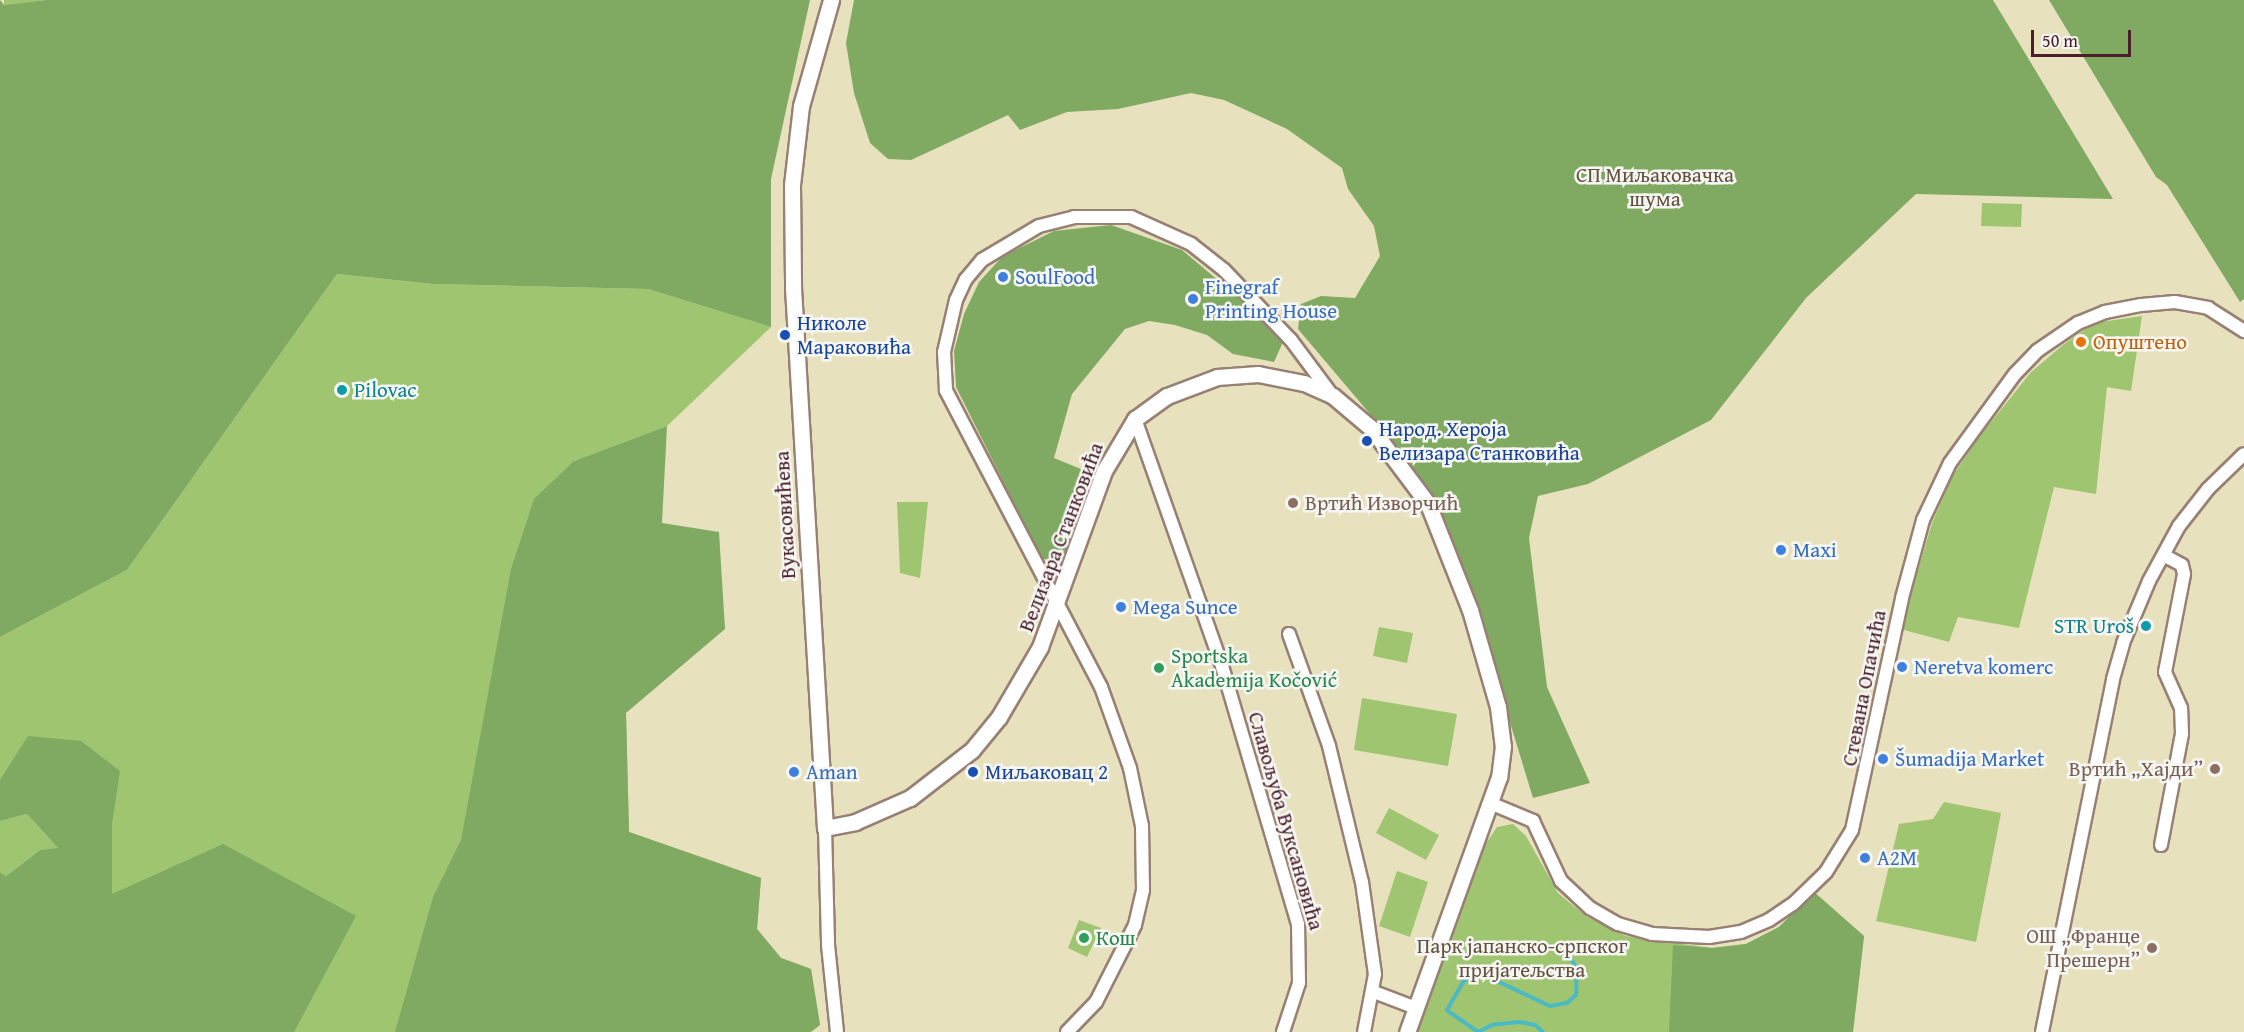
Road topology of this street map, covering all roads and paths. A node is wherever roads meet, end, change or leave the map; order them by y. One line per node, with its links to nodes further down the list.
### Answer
1 (831, 0): 10 (street, Вукасовићева)
2 (2244, 331): 9 (street, Стевана Опачића)
3 (1333, 396): 4 (street, Велизара Станковића); 7 (street); 9 (street, Велизара Станковића)
4 (1135, 419): 7 (street, Велизара Станковића); 16 (street, Славољуба Вуксановића)
5 (2244, 454): 6 (street)
6 (2163, 555): 11 (street); 19 (street)
7 (1056, 602): 10 (street, Велизара Станковића); 15 (street)
8 (1289, 634): 12 (street)
9 (1490, 803): 13 (street, Велизара Станковића)
10 (825, 828): 14 (street, Вукасовићева)
11 (2162, 845)
12 (1374, 992): 13 (street); 17 (street)
13 (1416, 1008): 18 (street, Велизара Станковића)
14 (837, 1032)
15 (1067, 1032)
16 (1283, 1032)
17 (1365, 1032)
18 (1407, 1032)
19 (2042, 1032)

